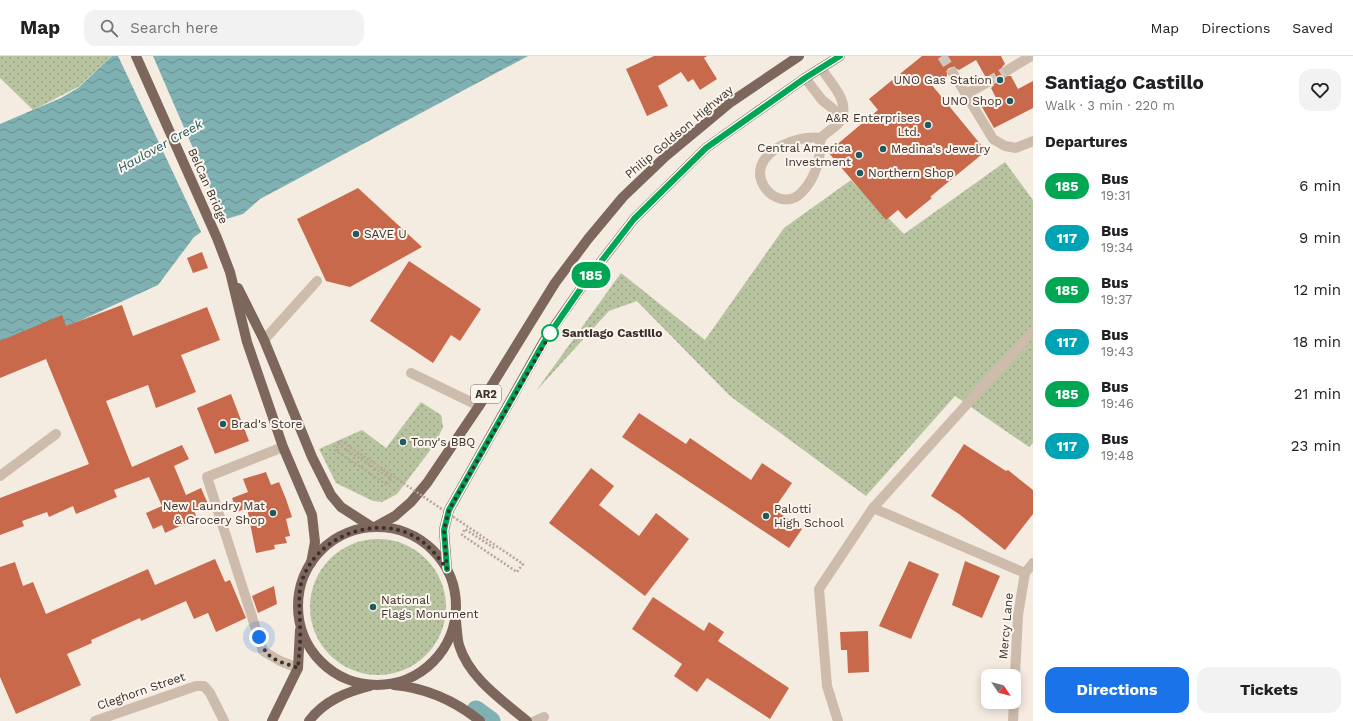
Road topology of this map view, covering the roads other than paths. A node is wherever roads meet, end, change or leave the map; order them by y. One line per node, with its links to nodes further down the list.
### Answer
1 (136, 56): 14 (main road, BelCan Bridge)
2 (798, 56): 19 (main road, Philip Goldson Highway / AR2)
3 (840, 56): 5 (main road, AR2)
4 (1031, 56): 6 (street)
5 (821, 68): 8 (main road, AR2); 11 (street)
6 (1008, 70)
7 (952, 73): 10 (street)
8 (805, 78): 11 (street); 27 (main road, AR2)
9 (988, 82): 10 (street)
10 (966, 94): 13 (street)
11 (842, 116): 12 (street)
12 (821, 138): 12 (street)
13 (1033, 141)
14 (230, 272): 17 (main road); 21 (main road)
15 (317, 281): 17 (street)
16 (1033, 331): 23 (street)
17 (264, 340): 24 (main road)
18 (411, 373): 19 (street)
19 (479, 406): 24 (main road, Philip Goldson Highway / AR2)
20 (56, 434): 22 (street)
21 (283, 447): 26 (main road); 31 (street)
22 (0, 476)
23 (873, 508): 28 (street); 42 (street)
24 (373, 527): 26 (main road); 27 (main road)
25 (1033, 562): 28 (street, Mercy Lane)
26 (311, 563): 30 (main road)
27 (447, 569): 29 (main road)
28 (1026, 573): 32 (street, Mercy Lane)
29 (455, 618): 33 (main road); 41 (main road)
30 (300, 626): 31 (main road); 34 (main road)
31 (298, 668): 38 (main road)
32 (1015, 669)
33 (388, 685): 34 (main road); 40 (main road)
34 (371, 686): 39 (main road)
35 (1014, 709): 43 (street)
36 (95, 721): 37 (street, Cleghorn Street)
37 (224, 721)
38 (272, 721)
39 (309, 721)
40 (480, 721)
41 (527, 721)
42 (838, 721)
43 (1013, 721)

